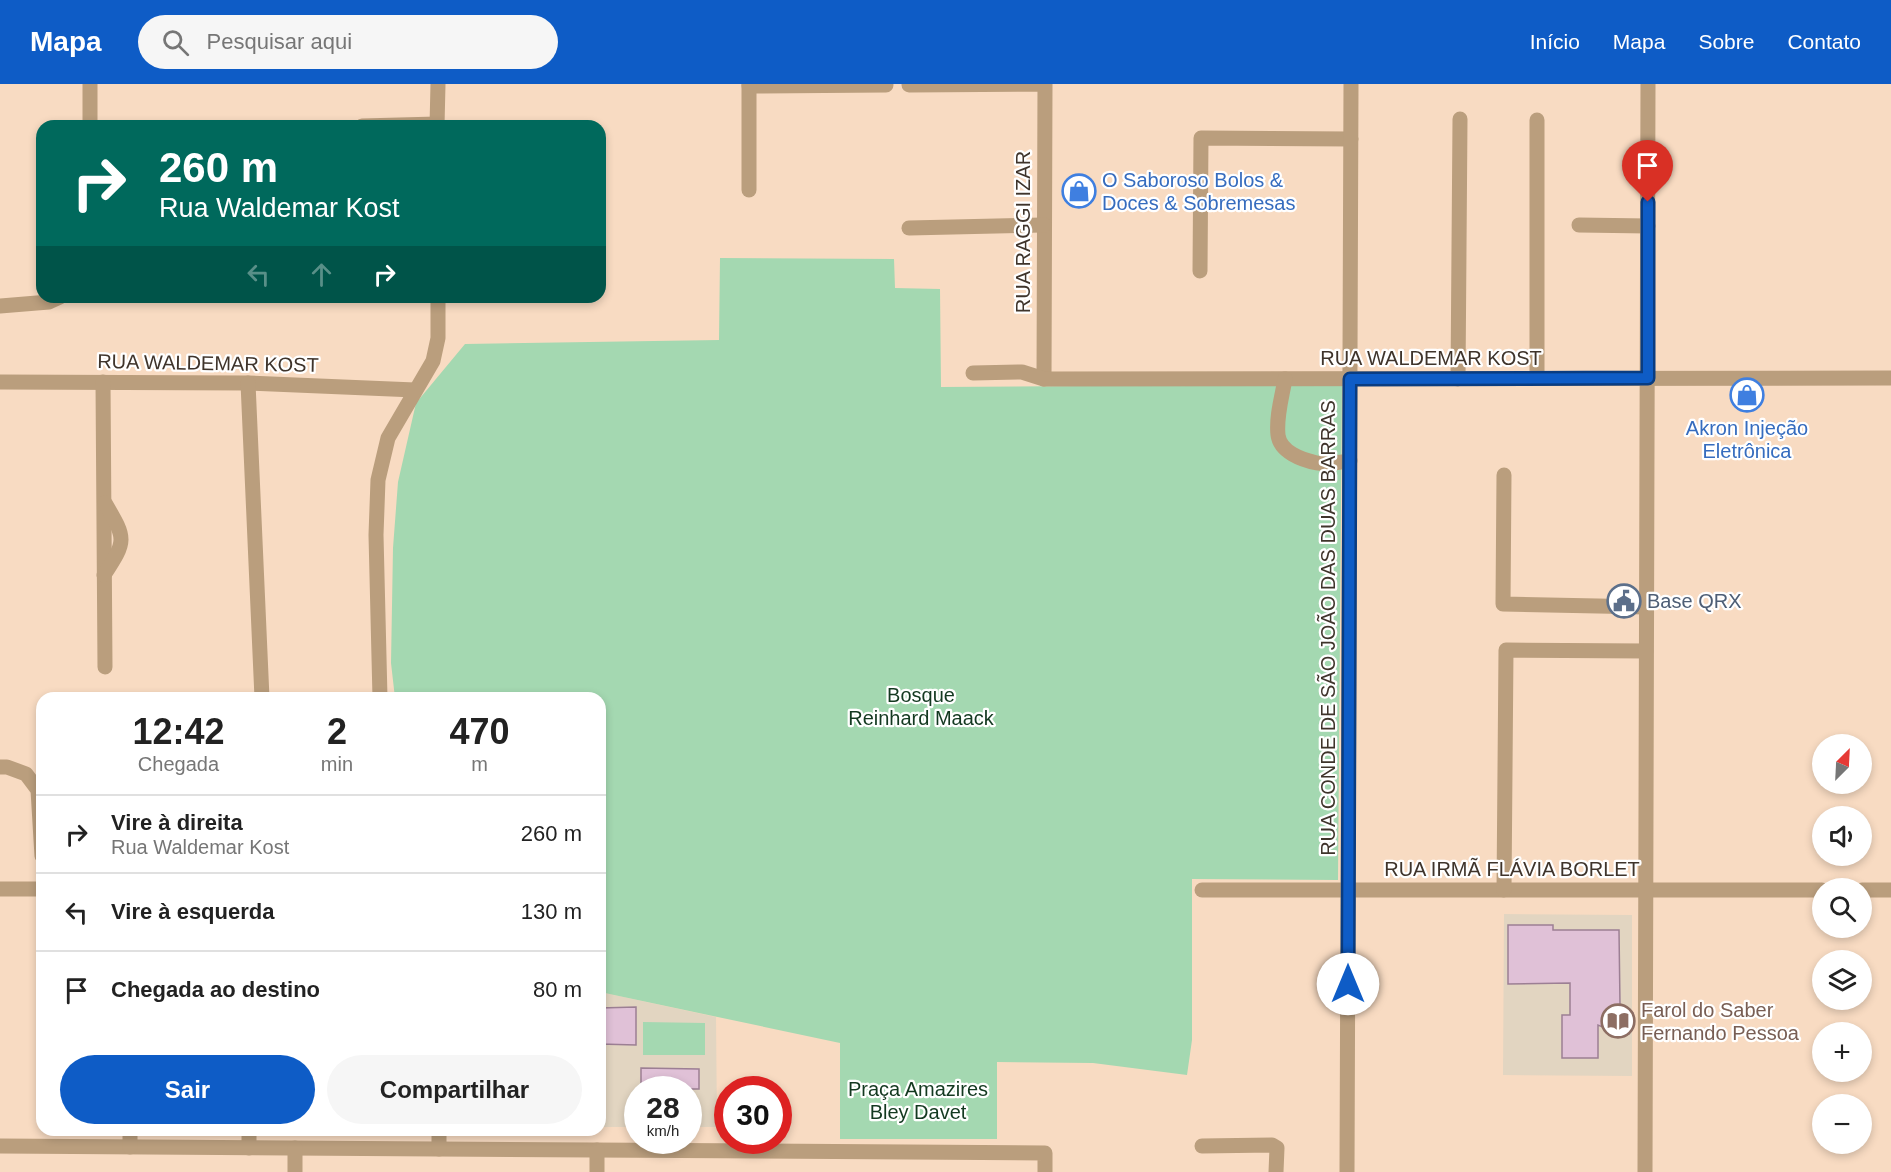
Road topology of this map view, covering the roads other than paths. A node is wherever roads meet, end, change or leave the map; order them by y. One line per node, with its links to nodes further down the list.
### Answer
1 (90, 84): 10 (street)
2 (438, 84): 11 (street)
3 (1045, 84): 8 (street); 15 (street, RUA RAGGI IZAR)
4 (1351, 84): 13 (street, RUA CONDE DE SÃO JOÃO DAS DUAS BARRAS)
5 (1648, 84): 17 (street)
6 (749, 85): 7 (street); 14 (street)
7 (886, 85)
8 (909, 85)
9 (1460, 119): 24 (street)
10 (90, 120)
11 (437, 120)
12 (1537, 120): 25 (street)
13 (1351, 140): 19 (street); 29 (street, RUA CONDE DE SÃO JOÃO DAS DUAS BARRAS)
14 (749, 190)
15 (1044, 225): 18 (street); 30 (street, RUA RAGGI IZAR)
16 (1579, 225): 17 (street)
17 (1648, 226): 26 (street)
18 (909, 228)
19 (1200, 271)
20 (37, 303): 22 (street)
21 (438, 303): 34 (street)
22 (0, 306)
23 (973, 373): 30 (street, RUA WALDEMAR KOST)
24 (1458, 378): 25 (street, RUA WALDEMAR KOST); 29 (street, RUA WALDEMAR KOST)
25 (1537, 378): 26 (street, RUA WALDEMAR KOST)
26 (1648, 378): 27 (street, RUA WALDEMAR KOST); 37 (street)
27 (1891, 378)
28 (1286, 379): 29 (street, RUA WALDEMAR KOST); 30 (street, RUA WALDEMAR KOST); 35 (street)
29 (1350, 379): 35 (street, RUA CONDE DE SÃO JOÃO DAS DUAS BARRAS)
30 (1044, 380)
31 (0, 382): 32 (street, RUA WALDEMAR KOST)
32 (103, 382): 33 (street, RUA WALDEMAR KOST); 39 (street)
33 (248, 383): 34 (street, RUA WALDEMAR KOST); 40 (street)
34 (416, 390): 41 (street)
35 (1350, 461): 47 (street, RUA CONDE DE SÃO JOÃO DAS DUAS BARRAS)
36 (1504, 475): 37 (street)
37 (1647, 606): 38 (street)
38 (1647, 651): 48 (street); 49 (street)
39 (105, 667)
40 (262, 692)
41 (380, 692)
42 (0, 766): 43 (street)
43 (36, 787)
44 (0, 889): 45 (street)
45 (36, 889)
46 (1202, 890): 47 (street, RUA IRMÃ FLÁVIA BORLET)
47 (1348, 890): 48 (street, RUA IRMÃ FLÁVIA BORLET); 67 (street, RUA CONDE DE SÃO JOÃO DAS DUAS BARRAS)
48 (1504, 890): 49 (street, RUA IRMÃ FLÁVIA BORLET)
49 (1646, 890): 50 (street, RUA IRMÃ FLÁVIA BORLET); 68 (street)
50 (1812, 890)
51 (1872, 890): 52 (street)
52 (1891, 890)
53 (130, 1136): 58 (street)
54 (249, 1136): 59 (street)
55 (440, 1136): 61 (street)
56 (0, 1146): 58 (street)
57 (1202, 1146): 66 (street)
58 (130, 1147): 59 (street)
59 (249, 1148): 60 (street)
60 (295, 1148): 61 (street); 63 (street)
61 (439, 1149): 62 (street)
62 (597, 1150): 64 (street); 65 (street)
63 (295, 1172)
64 (597, 1172)
65 (1045, 1172)
66 (1276, 1172)
67 (1347, 1172)
68 (1645, 1172)

